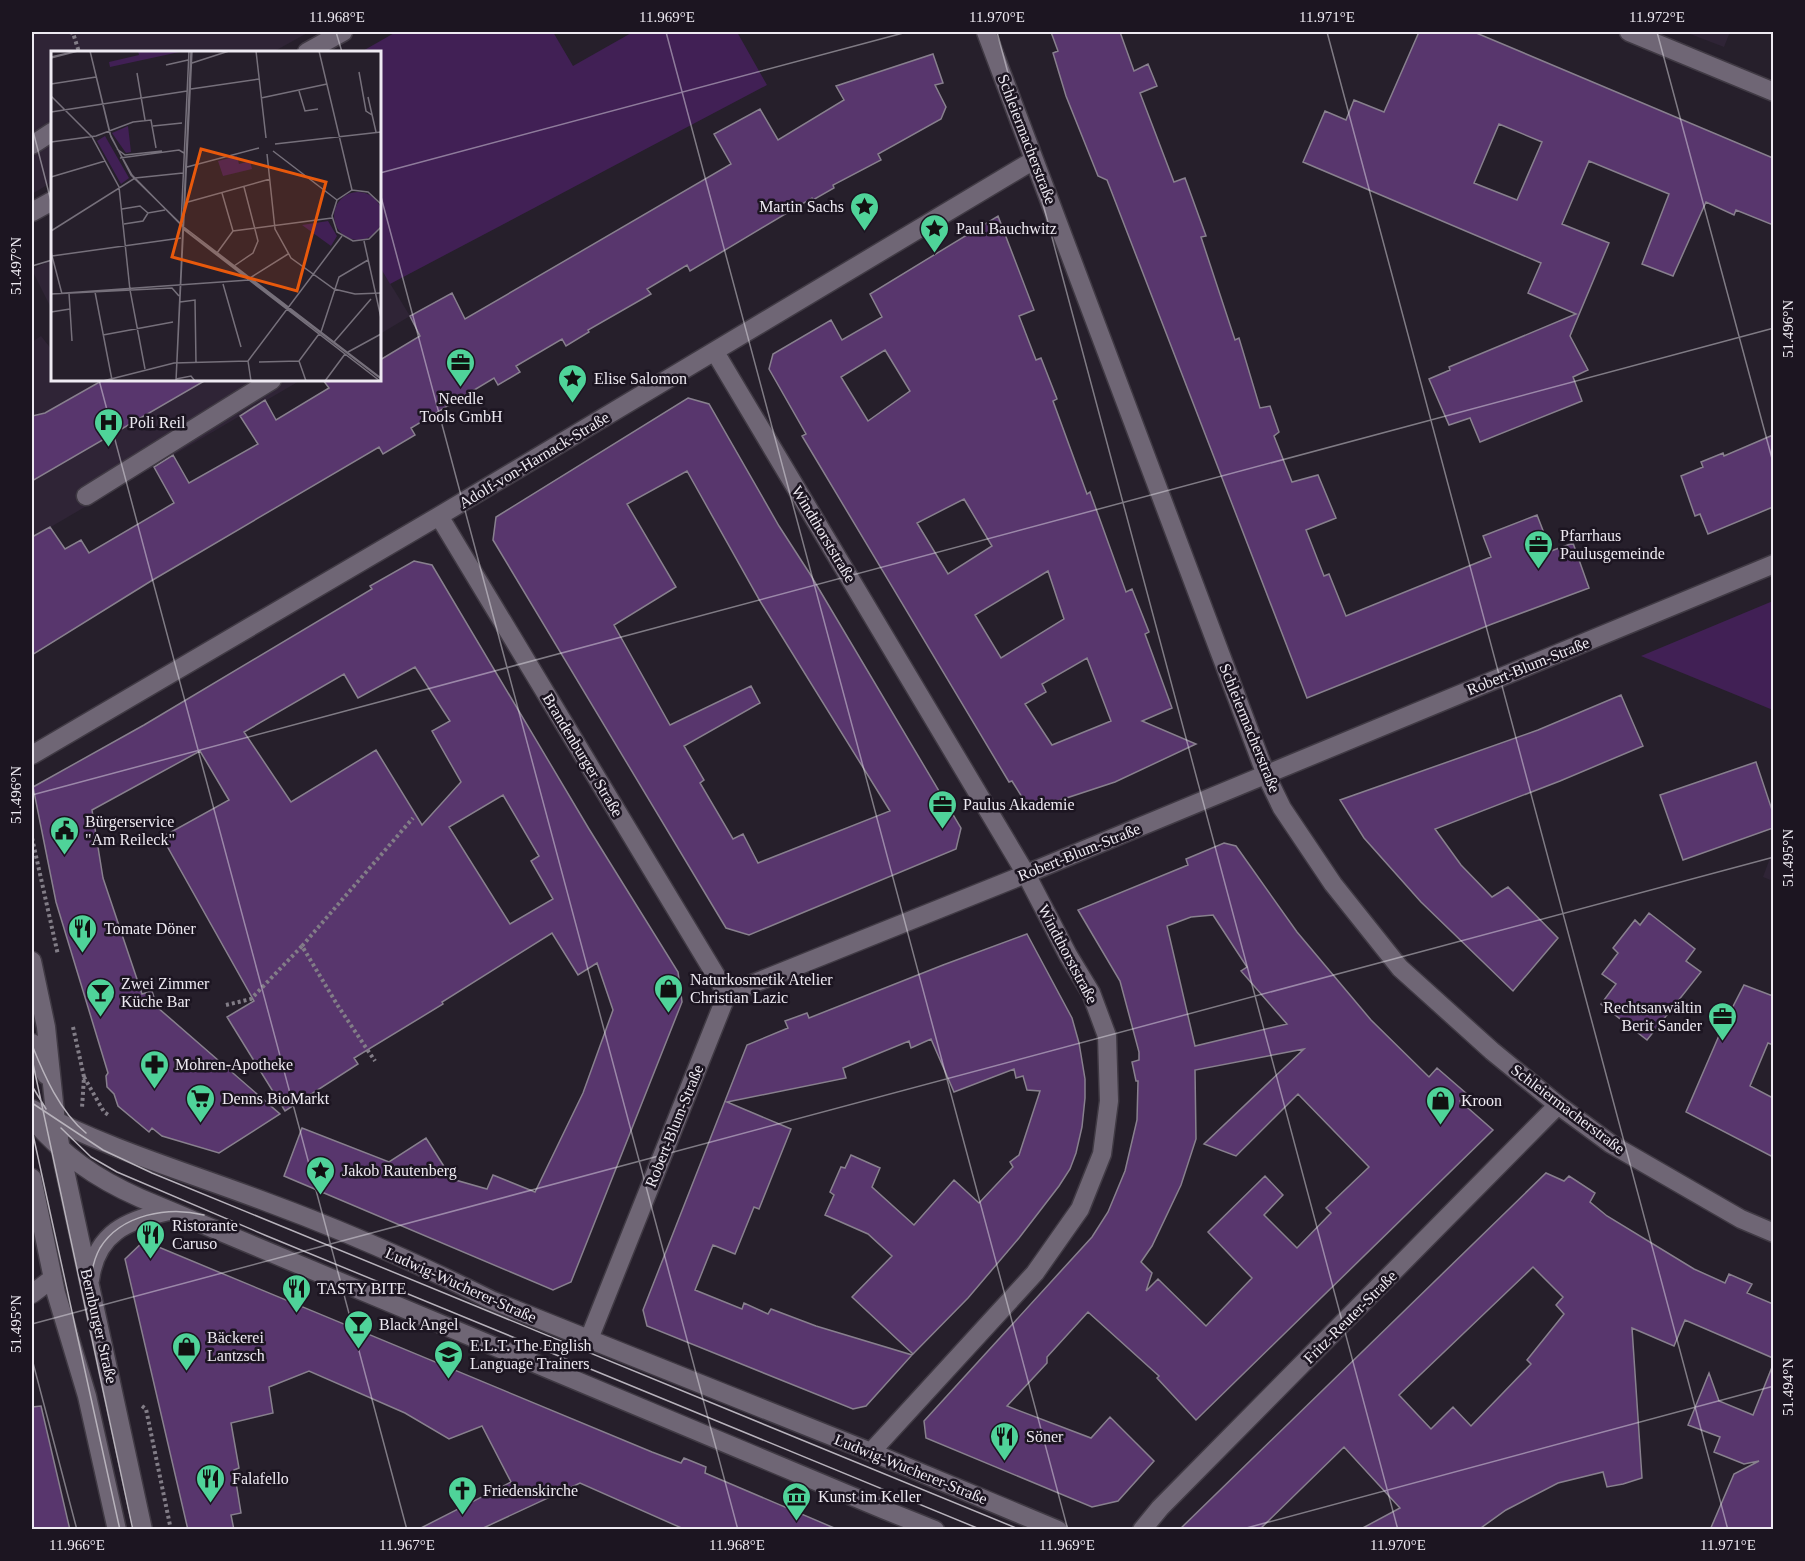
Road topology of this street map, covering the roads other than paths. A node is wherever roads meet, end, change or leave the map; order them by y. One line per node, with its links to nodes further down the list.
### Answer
1 (343, 32): 4 (street)
2 (986, 32): 8 (street, Schleiermacherstraße)
3 (1629, 32): 5 (street)
4 (309, 51)
5 (1773, 92)
6 (51, 133): 7 (street)
7 (32, 145)
8 (1034, 160): 11 (street, Adolf-von-Harnack-Straße); 17 (street, Schleiermacherstraße)
9 (51, 202): 10 (street)
10 (32, 212)
11 (715, 352): 14 (street, Adolf-von-Harnack-Straße); 18 (street, Windthorststraße)
12 (270, 381): 13 (street)
13 (86, 496)
14 (440, 516): 16 (street, Adolf-von-Harnack-Straße); 20 (street, Brandenburger Straße)
15 (1773, 564): 17 (street, Robert-Blum-Straße)
16 (32, 754)
17 (1266, 775): 18 (street, Robert-Blum-Straße); 23 (street, Schleiermacherstraße)
18 (1026, 874): 20 (street, Robert-Blum-Straße); 35 (street, Windthorststraße)
19 (32, 961): 22 (street, Bernburger Straße)
20 (727, 994): 34 (street, Robert-Blum-Straße)
21 (32, 1043): 22 (street)
22 (53, 1090): 26 (street, Bernburger Straße)
23 (1558, 1105): 30 (street, Schleiermacherstraße); 40 (street, Fritz-Reuter-Straße)
24 (32, 1109): 26 (street, Ludwig-Wucherer-Straße)
25 (32, 1119): 27 (street)
26 (56, 1122): 27 (street, Bernburger Straße); 34 (street, Ludwig-Wucherer-Straße)
27 (62, 1151): 29 (street); 32 (street, Bernburger Straße)
28 (32, 1178): 31 (street, Bernburger Straße)
29 (169, 1211): 32 (street); 38 (street)
30 (1773, 1233)
31 (53, 1278): 33 (street); 36 (street, Bernburger Straße)
32 (90, 1285): 37 (street, Bernburger Straße)
33 (32, 1294)
34 (589, 1339): 35 (street, Ludwig-Wucherer-Straße)
35 (871, 1452): 39 (street, Ludwig-Wucherer-Straße)
36 (117, 1530)
37 (143, 1530)
38 (935, 1530)
39 (1058, 1530)
40 (1142, 1530)

